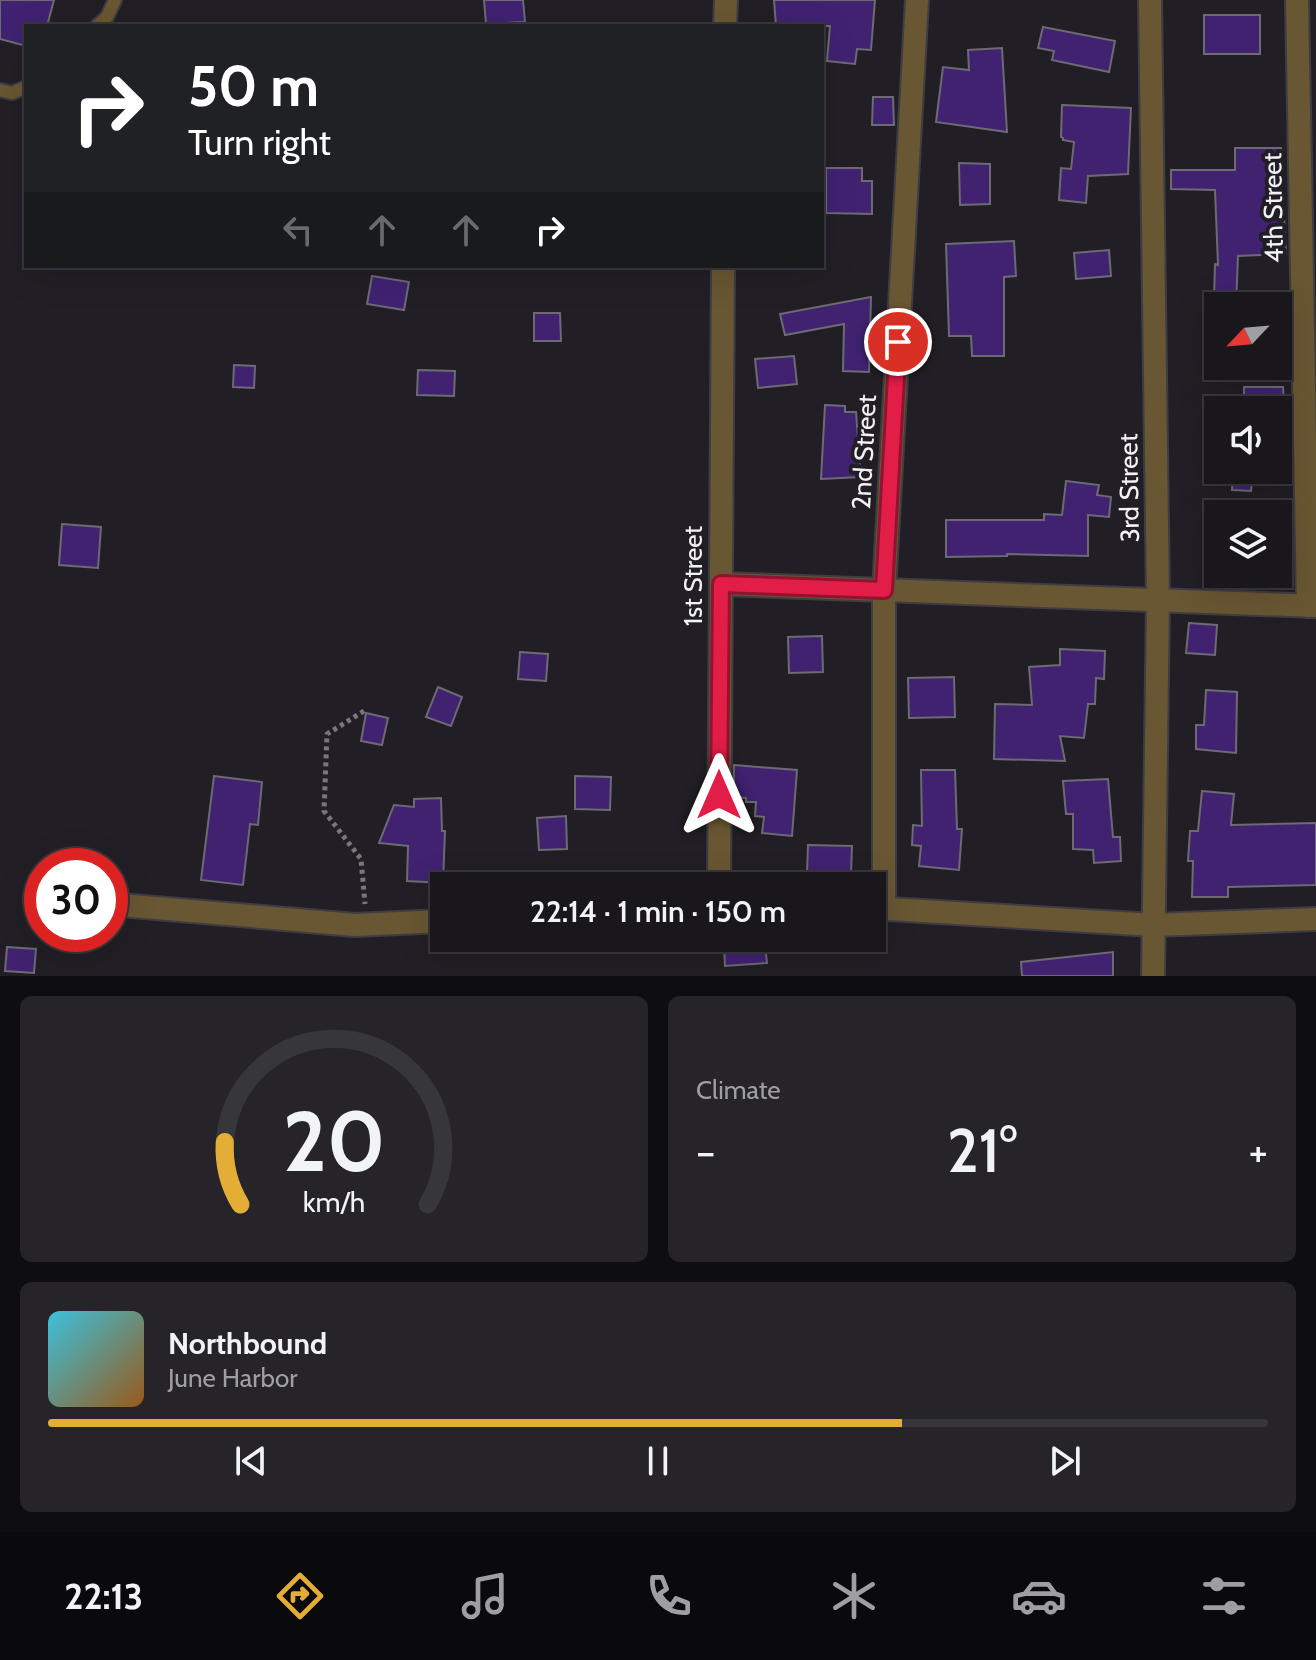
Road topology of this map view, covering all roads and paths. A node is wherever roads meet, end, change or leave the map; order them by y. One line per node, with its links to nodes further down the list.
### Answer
1 (115, 0): 6 (lane)
2 (726, 0): 7 (street)
3 (917, 0): 12 (street, 2nd Street)
4 (1150, 0): 13 (street, 3rd Street)
5 (1297, 0): 14 (street, 4th Street)
6 (99, 24)
7 (725, 24)
8 (24, 88): 9 (lane)
9 (0, 90)
10 (723, 268): 11 (street, 1st Street)
11 (721, 584): 12 (street); 16 (street, 1st Street)
12 (884, 590): 13 (street); 17 (street, 2nd Street)
13 (1158, 600): 14 (street); 23 (street, 3rd Street)
14 (1312, 606)
15 (364, 711): 22 (path)
16 (719, 872)
17 (879, 872)
18 (128, 906): 22 (street)
19 (886, 908): 23 (street)
20 (1316, 919): 23 (street)
21 (430, 922): 22 (street)
22 (367, 925)
23 (1154, 925): 24 (street, 3rd Street)
24 (1153, 976)

